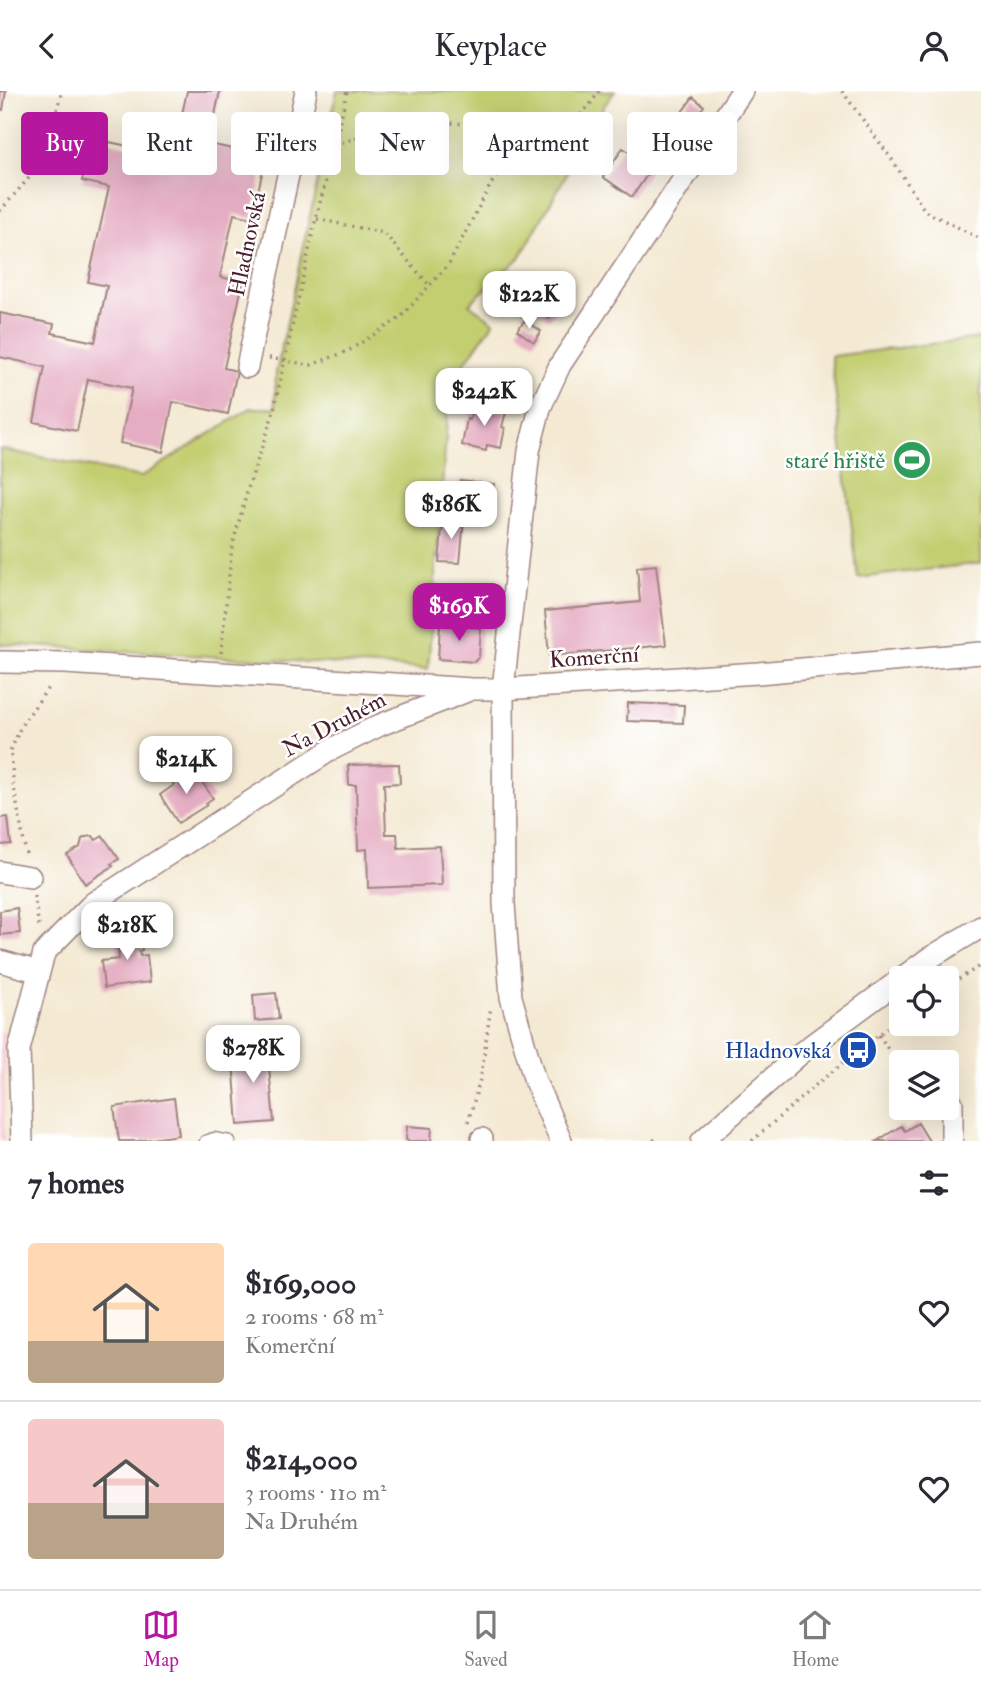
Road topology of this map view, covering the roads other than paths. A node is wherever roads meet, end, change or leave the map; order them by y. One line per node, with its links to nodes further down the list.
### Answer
1 (306, 91): 3 (street, Hladnovská)
2 (742, 91): 7 (street)
3 (249, 360)
4 (981, 653): 7 (street, Komerční)
5 (0, 662): 6 (street, Komerční)
6 (472, 689): 7 (street, Komerční); 12 (street, Na Druhém)
7 (503, 689): 19 (street)
8 (0, 872): 9 (street)
9 (30, 877)
10 (981, 927): 13 (street)
11 (0, 961): 12 (street)
12 (42, 963): 16 (street)
13 (917, 966)
14 (889, 987): 20 (street)
15 (952, 1120): 21 (street)
16 (22, 1141)
17 (205, 1141): 18 (lane)
18 (230, 1141)
19 (561, 1141)
20 (702, 1141)
21 (952, 1141)

